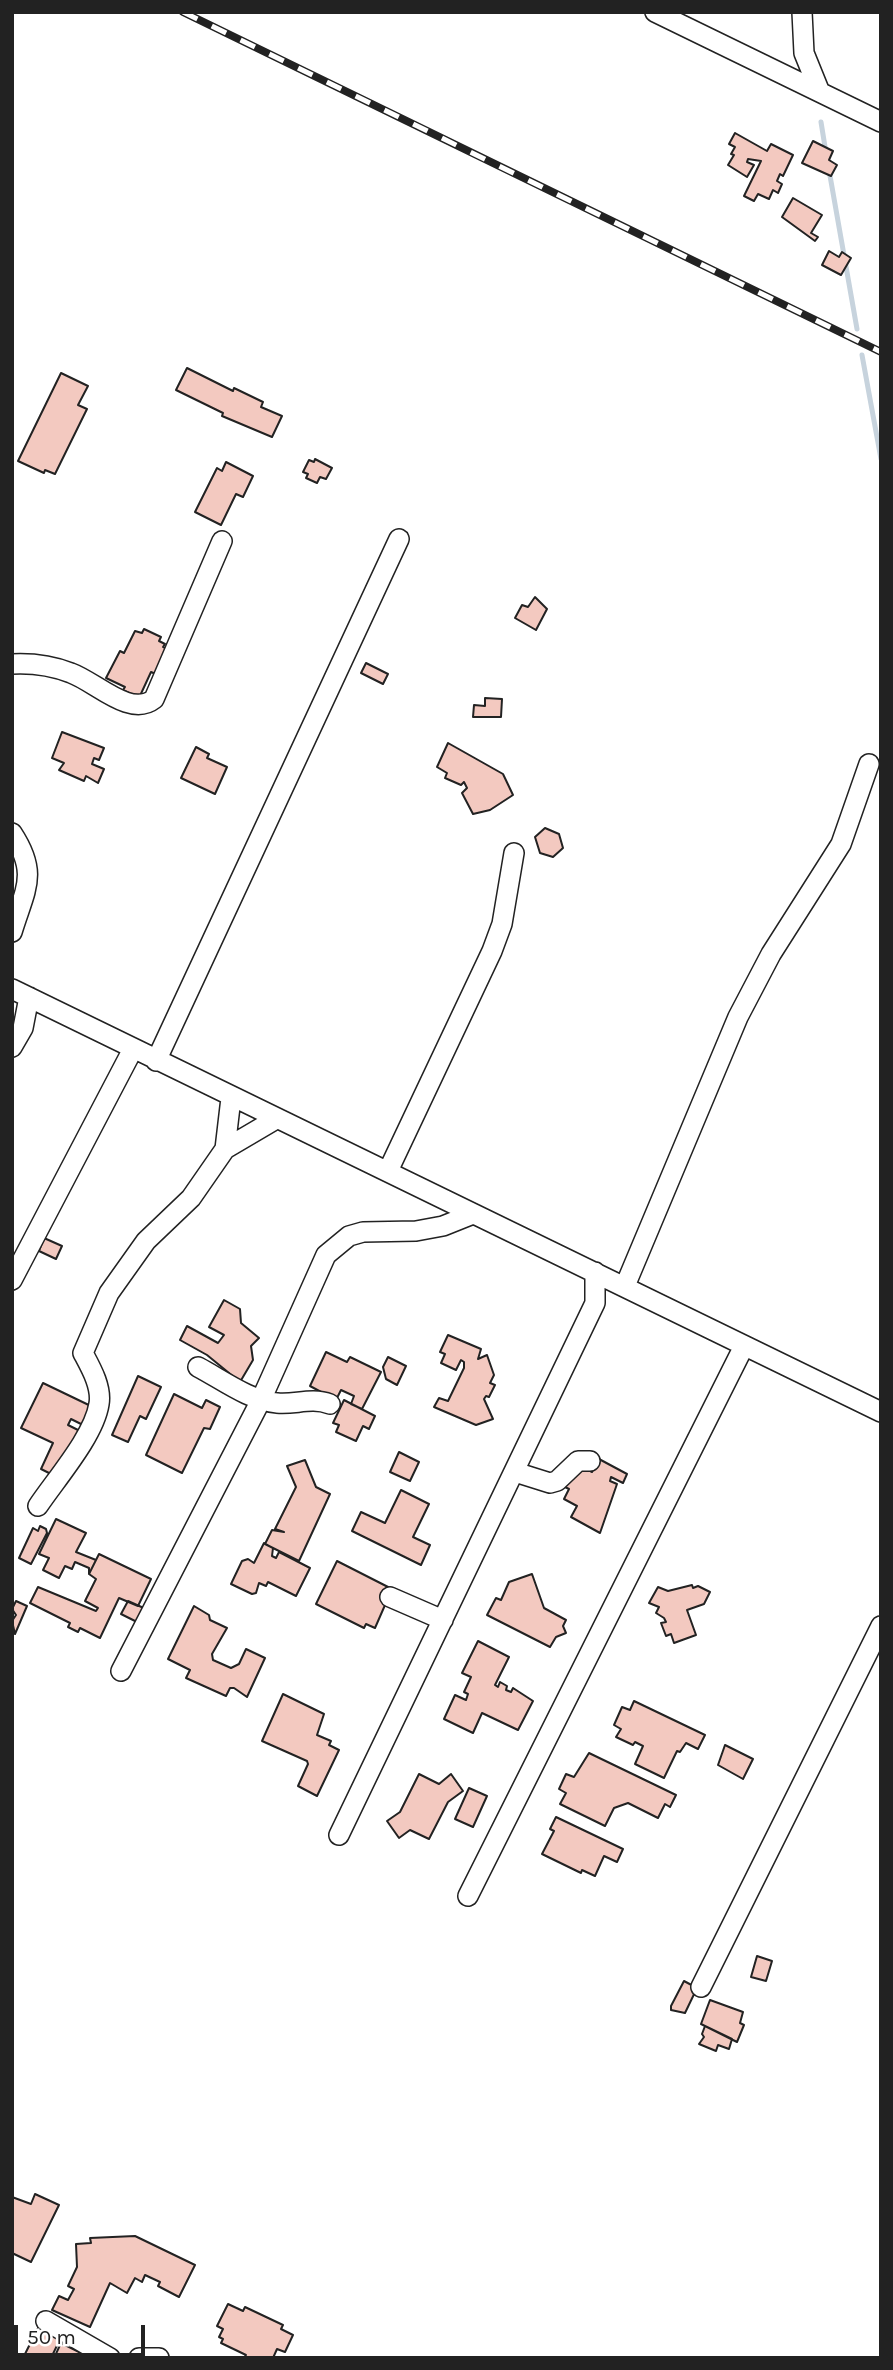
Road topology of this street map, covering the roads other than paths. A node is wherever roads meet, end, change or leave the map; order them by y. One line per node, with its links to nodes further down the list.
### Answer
1 (655, 12): 4 (street)
2 (802, 12): 3 (street)
3 (804, 53): 4 (street); 5 (street)
4 (776, 71): 5 (street)
5 (819, 90): 6 (street)
6 (881, 122)
7 (399, 539): 19 (street)
8 (222, 541): 9 (street)
9 (12, 664)
10 (869, 764): 27 (street)
11 (12, 833): 13 (street)
12 (513, 853): 23 (street)
13 (12, 932)
14 (21, 993): 15 (street); 16 (street)
15 (54, 1010): 16 (street); 18 (street)
16 (23, 1028): 17 (street)
17 (12, 1047)
18 (133, 1049): 19 (street); 26 (street)
19 (156, 1060): 20 (street)
20 (231, 1098): 21 (street); 22 (street)
21 (276, 1119): 22 (street); 23 (street)
22 (225, 1149): 36 (street)
23 (388, 1171): 24 (street)
24 (473, 1214): 25 (street); 31 (street)
25 (595, 1272): 27 (street); 28 (street)
26 (12, 1280)
27 (627, 1287): 28 (street); 29 (street)
28 (595, 1303): 35 (street)
29 (744, 1346): 33 (street); 42 (street)
30 (198, 1367): 31 (street)
31 (261, 1400): 32 (street); 40 (street)
32 (330, 1404)
33 (881, 1412)
34 (590, 1461): 35 (street)
35 (516, 1472): 38 (street)
36 (38, 1506)
37 (390, 1597): 38 (street)
38 (443, 1620): 41 (street)
39 (881, 1626): 43 (street)
40 (121, 1671)
41 (339, 1835)
42 (468, 1896)
43 (701, 1987)
44 (46, 2321): 45 (street)
45 (110, 2358)
46 (139, 2358): 47 (street)
47 (159, 2358)

